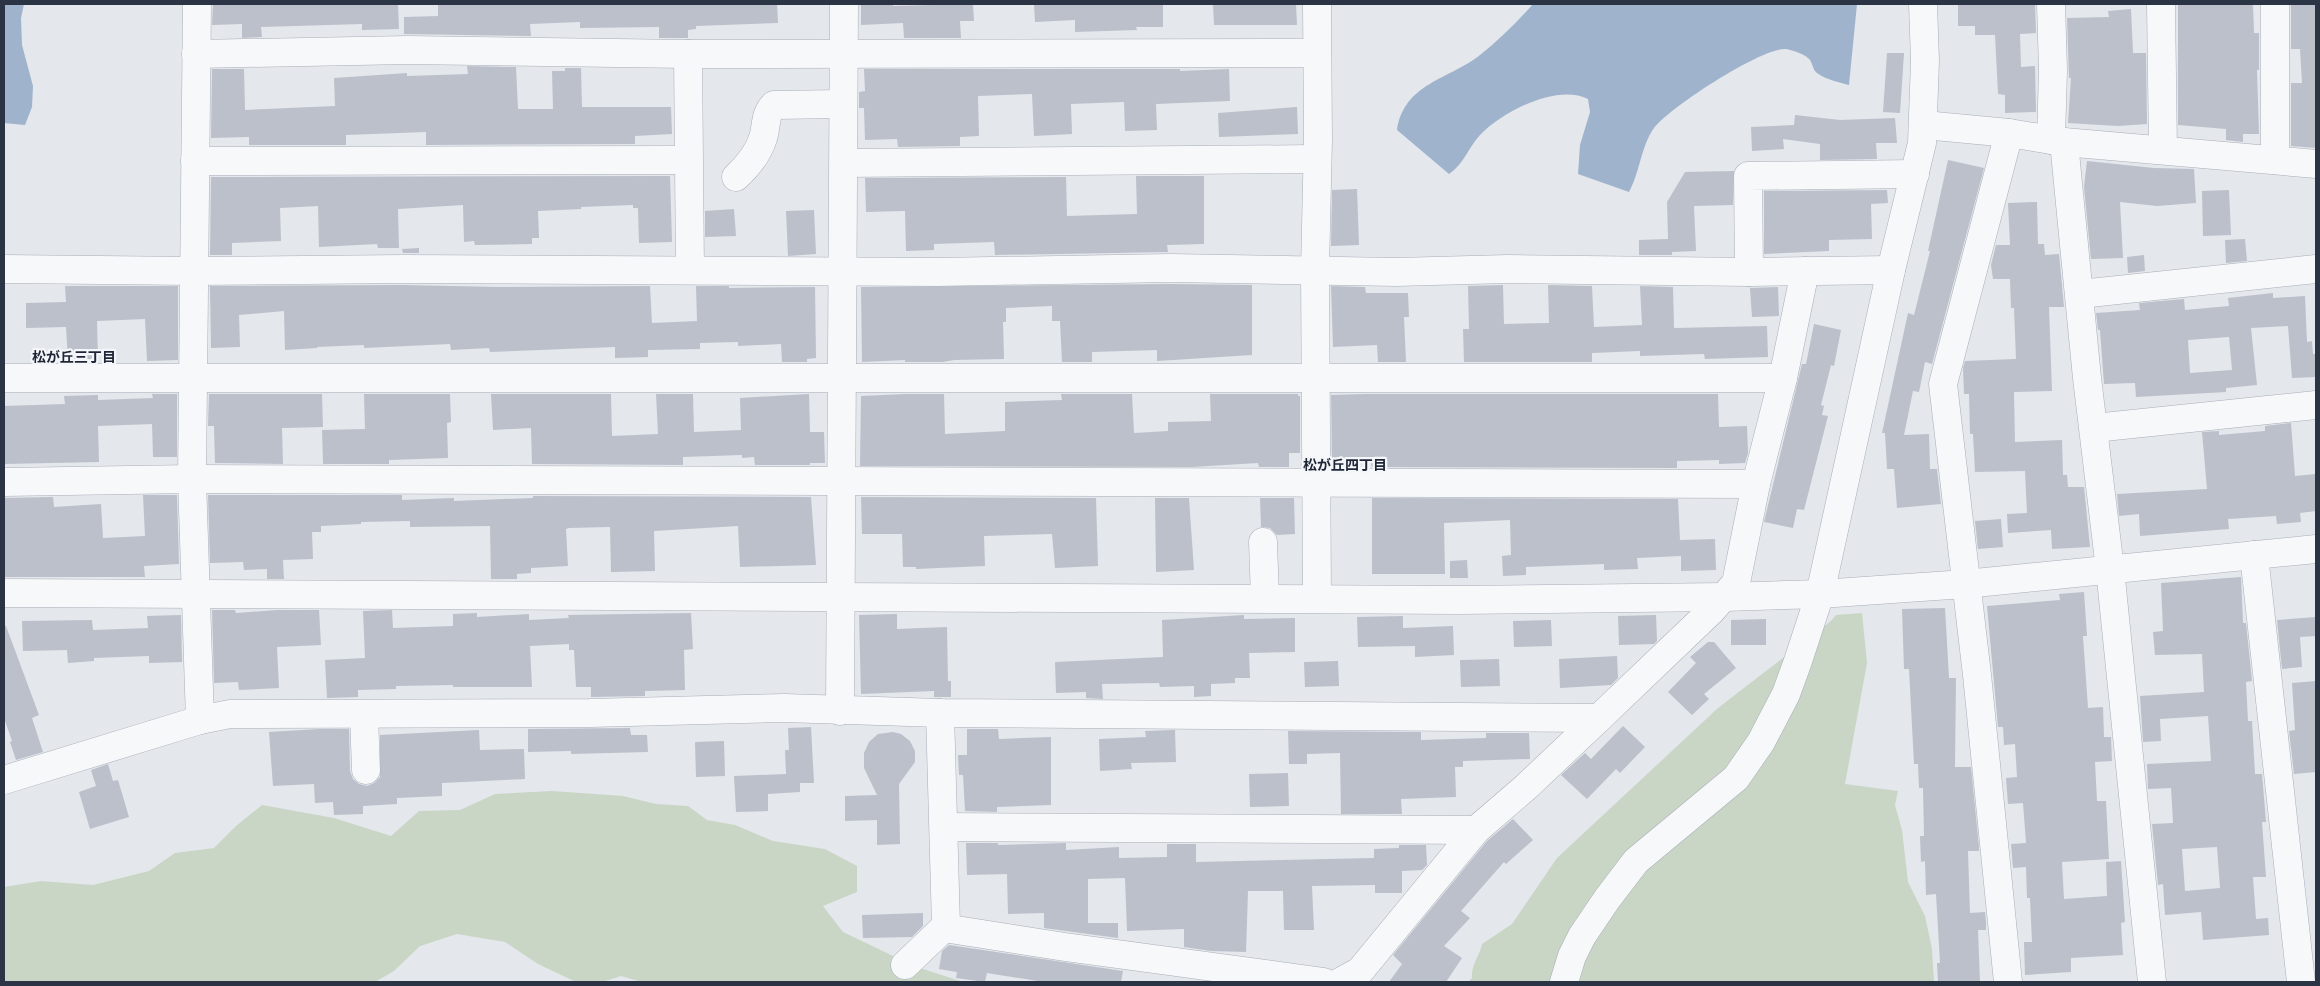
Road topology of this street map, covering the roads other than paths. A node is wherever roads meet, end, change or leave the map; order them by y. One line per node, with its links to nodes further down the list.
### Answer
1 (197, 4): 10 (street)
2 (844, 4): 8 (street)
3 (1317, 4): 9 (street)
4 (1923, 4): 13 (street)
5 (2051, 4): 15 (street)
6 (2162, 4): 16 (street)
7 (2275, 4): 19 (street)
8 (843, 53): 9 (street); 11 (street); 12 (street)
9 (1317, 53): 17 (street)
10 (196, 54): 11 (street); 20 (street)
11 (688, 54): 18 (street)
12 (844, 104): 21 (street); 24 (street)
13 (1924, 125): 14 (street); 23 (street)
14 (2009, 133): 15 (street); 51 (street)
15 (2058, 141): 16 (street); 34 (street)
16 (2163, 150): 19 (street)
17 (1315, 159): 21 (street); 29 (street)
18 (688, 160): 20 (street); 27 (street)
19 (2275, 160): 22 (street)
20 (195, 161): 31 (street)
21 (844, 163): 28 (street)
22 (2316, 164)
23 (1915, 174): 30 (street); 33 (street)
24 (736, 177)
25 (2316, 269): 34 (street)
26 (4, 270): 31 (street)
27 (690, 270): 28 (street); 31 (street)
28 (841, 270): 29 (street); 36 (street)
29 (1315, 270): 33 (street); 37 (street)
30 (1891, 270): 32 (street); 54 (street)
31 (194, 271): 35 (street)
32 (1805, 271): 33 (street); 39 (street)
33 (1749, 272)
34 (2080, 294): 41 (street)
35 (194, 377): 36 (street); 38 (street); 42 (street)
36 (841, 377): 37 (street); 44 (street)
37 (1316, 377): 39 (street); 45 (street)
38 (4, 378)
39 (1783, 378): 46 (street)
40 (2316, 404): 41 (street)
41 (2094, 428): 50 (street)
42 (192, 479): 43 (street); 44 (street); 53 (street)
43 (4, 482)
44 (841, 483): 45 (street); 55 (street)
45 (1318, 484): 46 (street); 58 (street)
46 (1756, 484): 56 (street)
47 (1263, 542): 57 (street)
48 (2316, 549): 49 (street)
49 (2254, 555): 50 (street); 75 (street)
50 (2110, 569): 51 (street); 74 (street)
51 (1965, 584): 54 (street); 73 (street)
52 (4, 593): 53 (street)
53 (194, 594): 55 (street); 63 (street)
54 (1820, 594): 56 (street); 72 (street)
55 (842, 596): 57 (street); 59 (street)
56 (1724, 597): 58 (street); 62 (street)
57 (1265, 598): 58 (street)
58 (1317, 598)
59 (840, 710): 60 (street); 61 (street)
60 (940, 713): 62 (street); 66 (street)
61 (364, 715): 63 (street); 64 (street)
62 (1599, 718): 67 (street)
63 (200, 720): 65 (street)
64 (366, 770)
65 (4, 780)
66 (944, 827): 67 (street); 68 (street)
67 (1476, 830): 71 (street)
68 (946, 926): 69 (street); 70 (street)
69 (905, 965)
70 (1324, 982)
71 (1340, 982)
72 (1564, 982)
73 (2008, 982)
74 (2152, 982)
75 (2301, 982)

